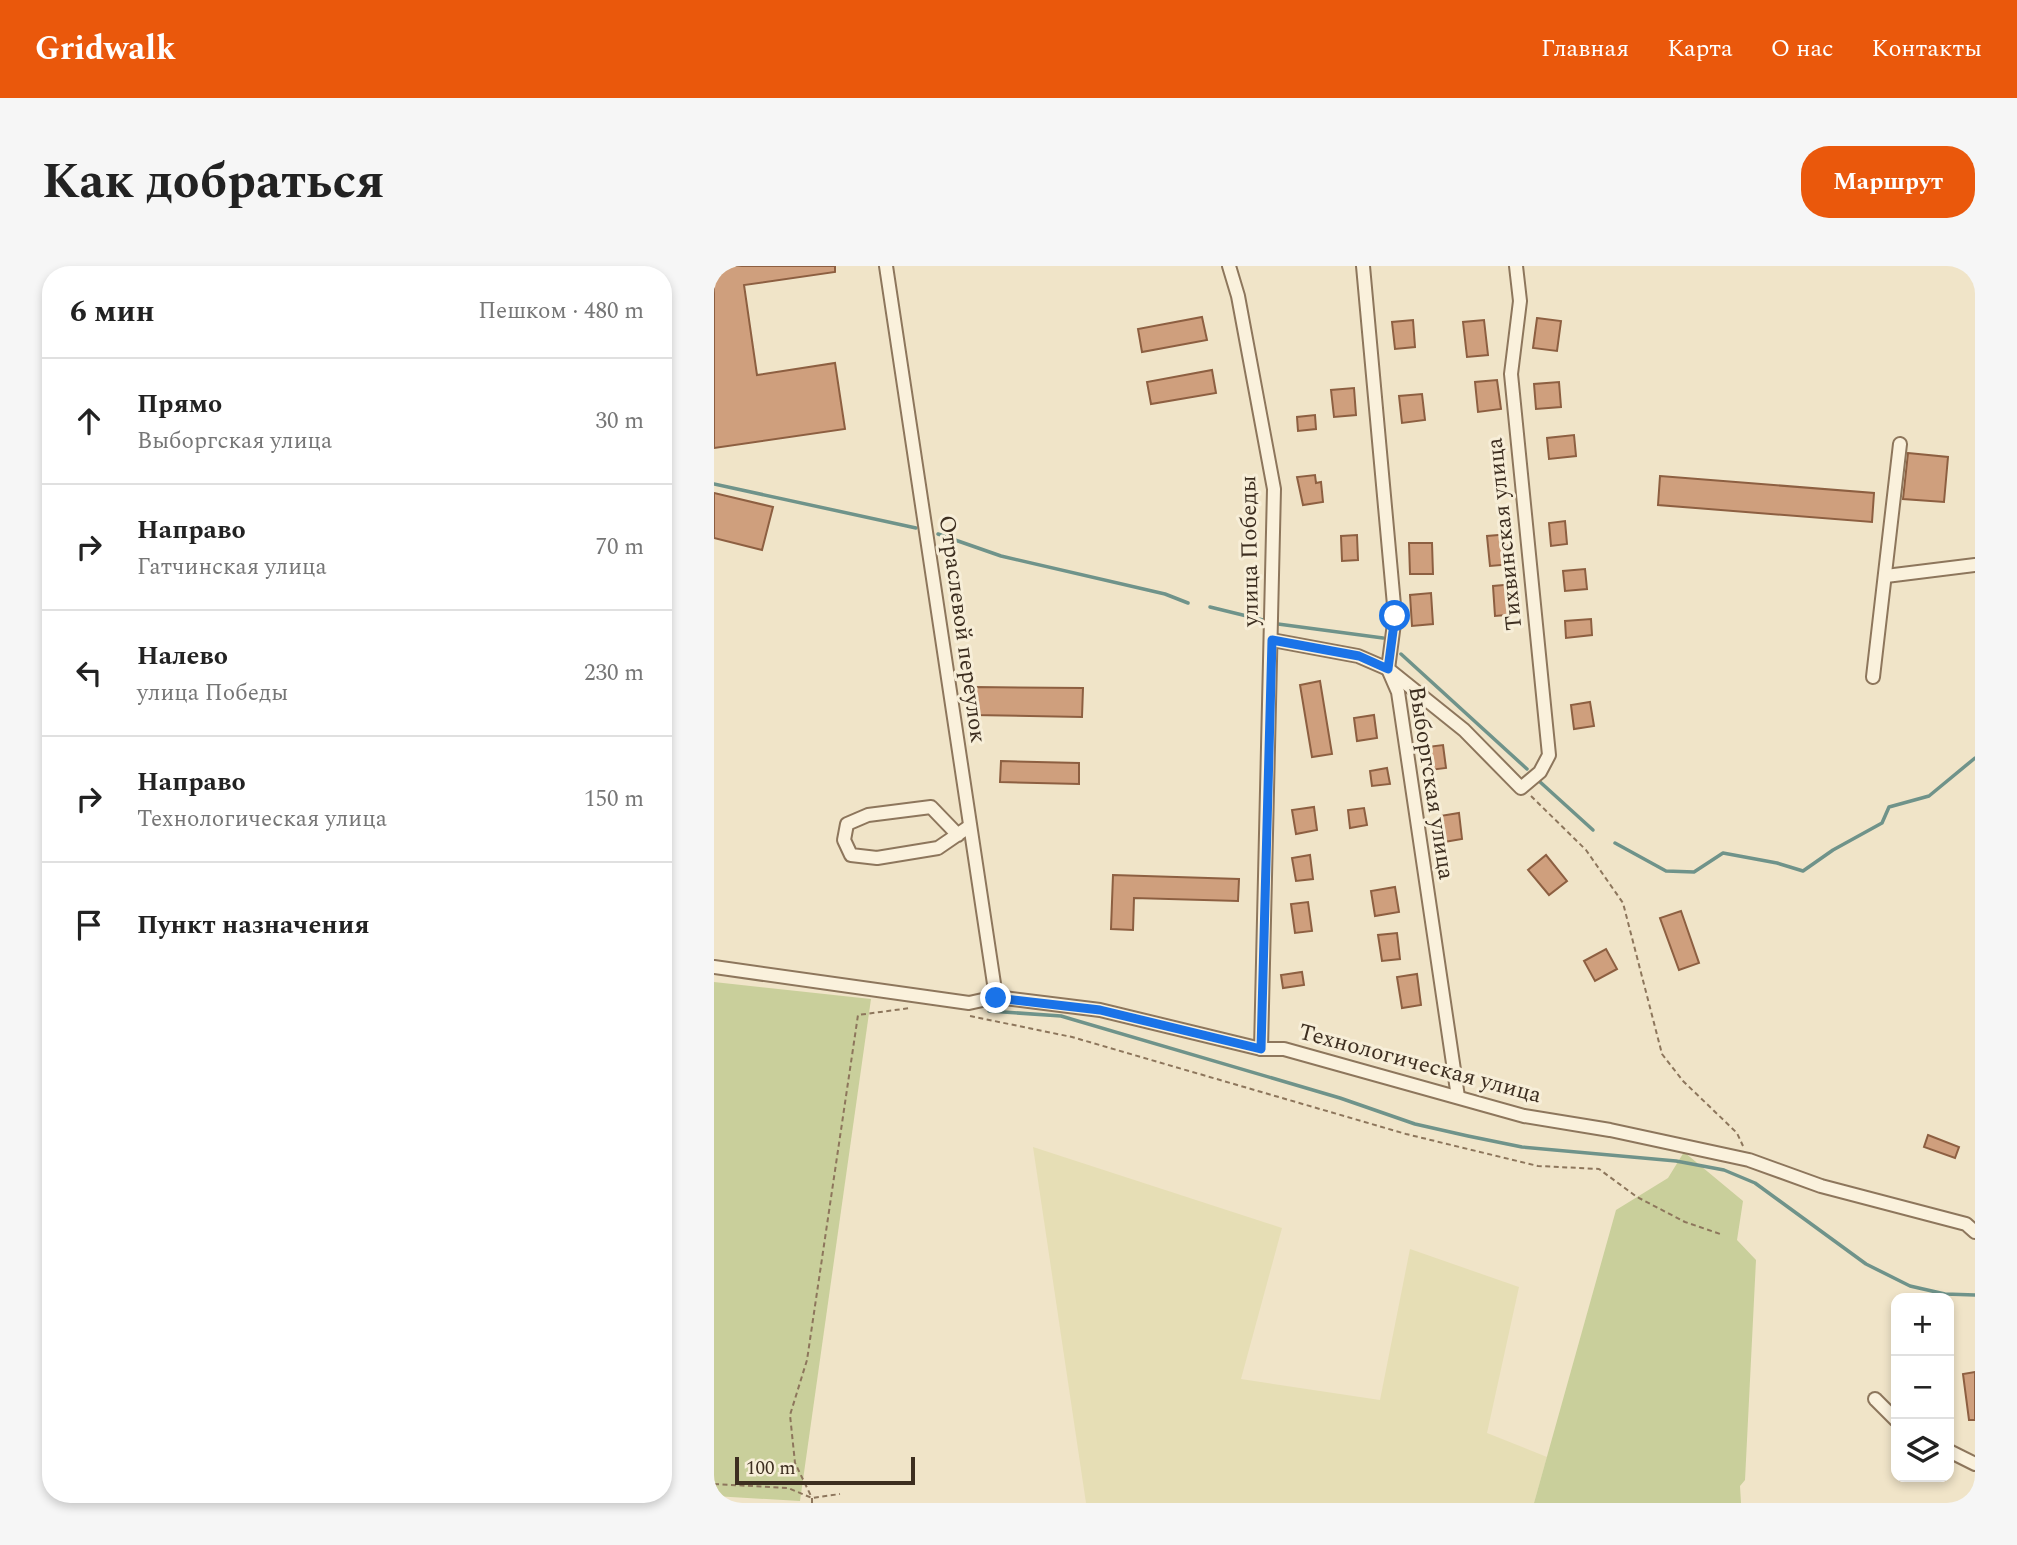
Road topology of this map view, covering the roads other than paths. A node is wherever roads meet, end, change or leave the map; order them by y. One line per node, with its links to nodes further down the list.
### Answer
1 (886, 266): 11 (street, Отраслевой переулок)
2 (1229, 266): 8 (street, улица Победы)
3 (1363, 266): 9 (street, Выборгская улица)
4 (1516, 266): 9 (street, Тихвинская улица)
5 (1900, 444): 7 (street)
6 (1975, 565): 7 (street)
7 (1886, 576): 10 (street)
8 (1272, 640): 9 (street); 15 (street, улица Победы)
9 (1388, 669): 16 (street, Выборгская улица)
10 (1873, 677)
11 (971, 826): 12 (street); 14 (street, Отраслевой переулок)
12 (958, 835): 12 (street)
13 (714, 967): 14 (street, Технологическая улица)
14 (996, 998): 15 (street, Технологическая улица)
15 (1261, 1049): 16 (street, Технологическая улица)
16 (1458, 1097): 17 (street, Технологическая улица)
17 (1975, 1232)
18 (1875, 1399): 19 (street)
19 (1895, 1419)
20 (1954, 1454): 21 (street)
21 (1975, 1464)

